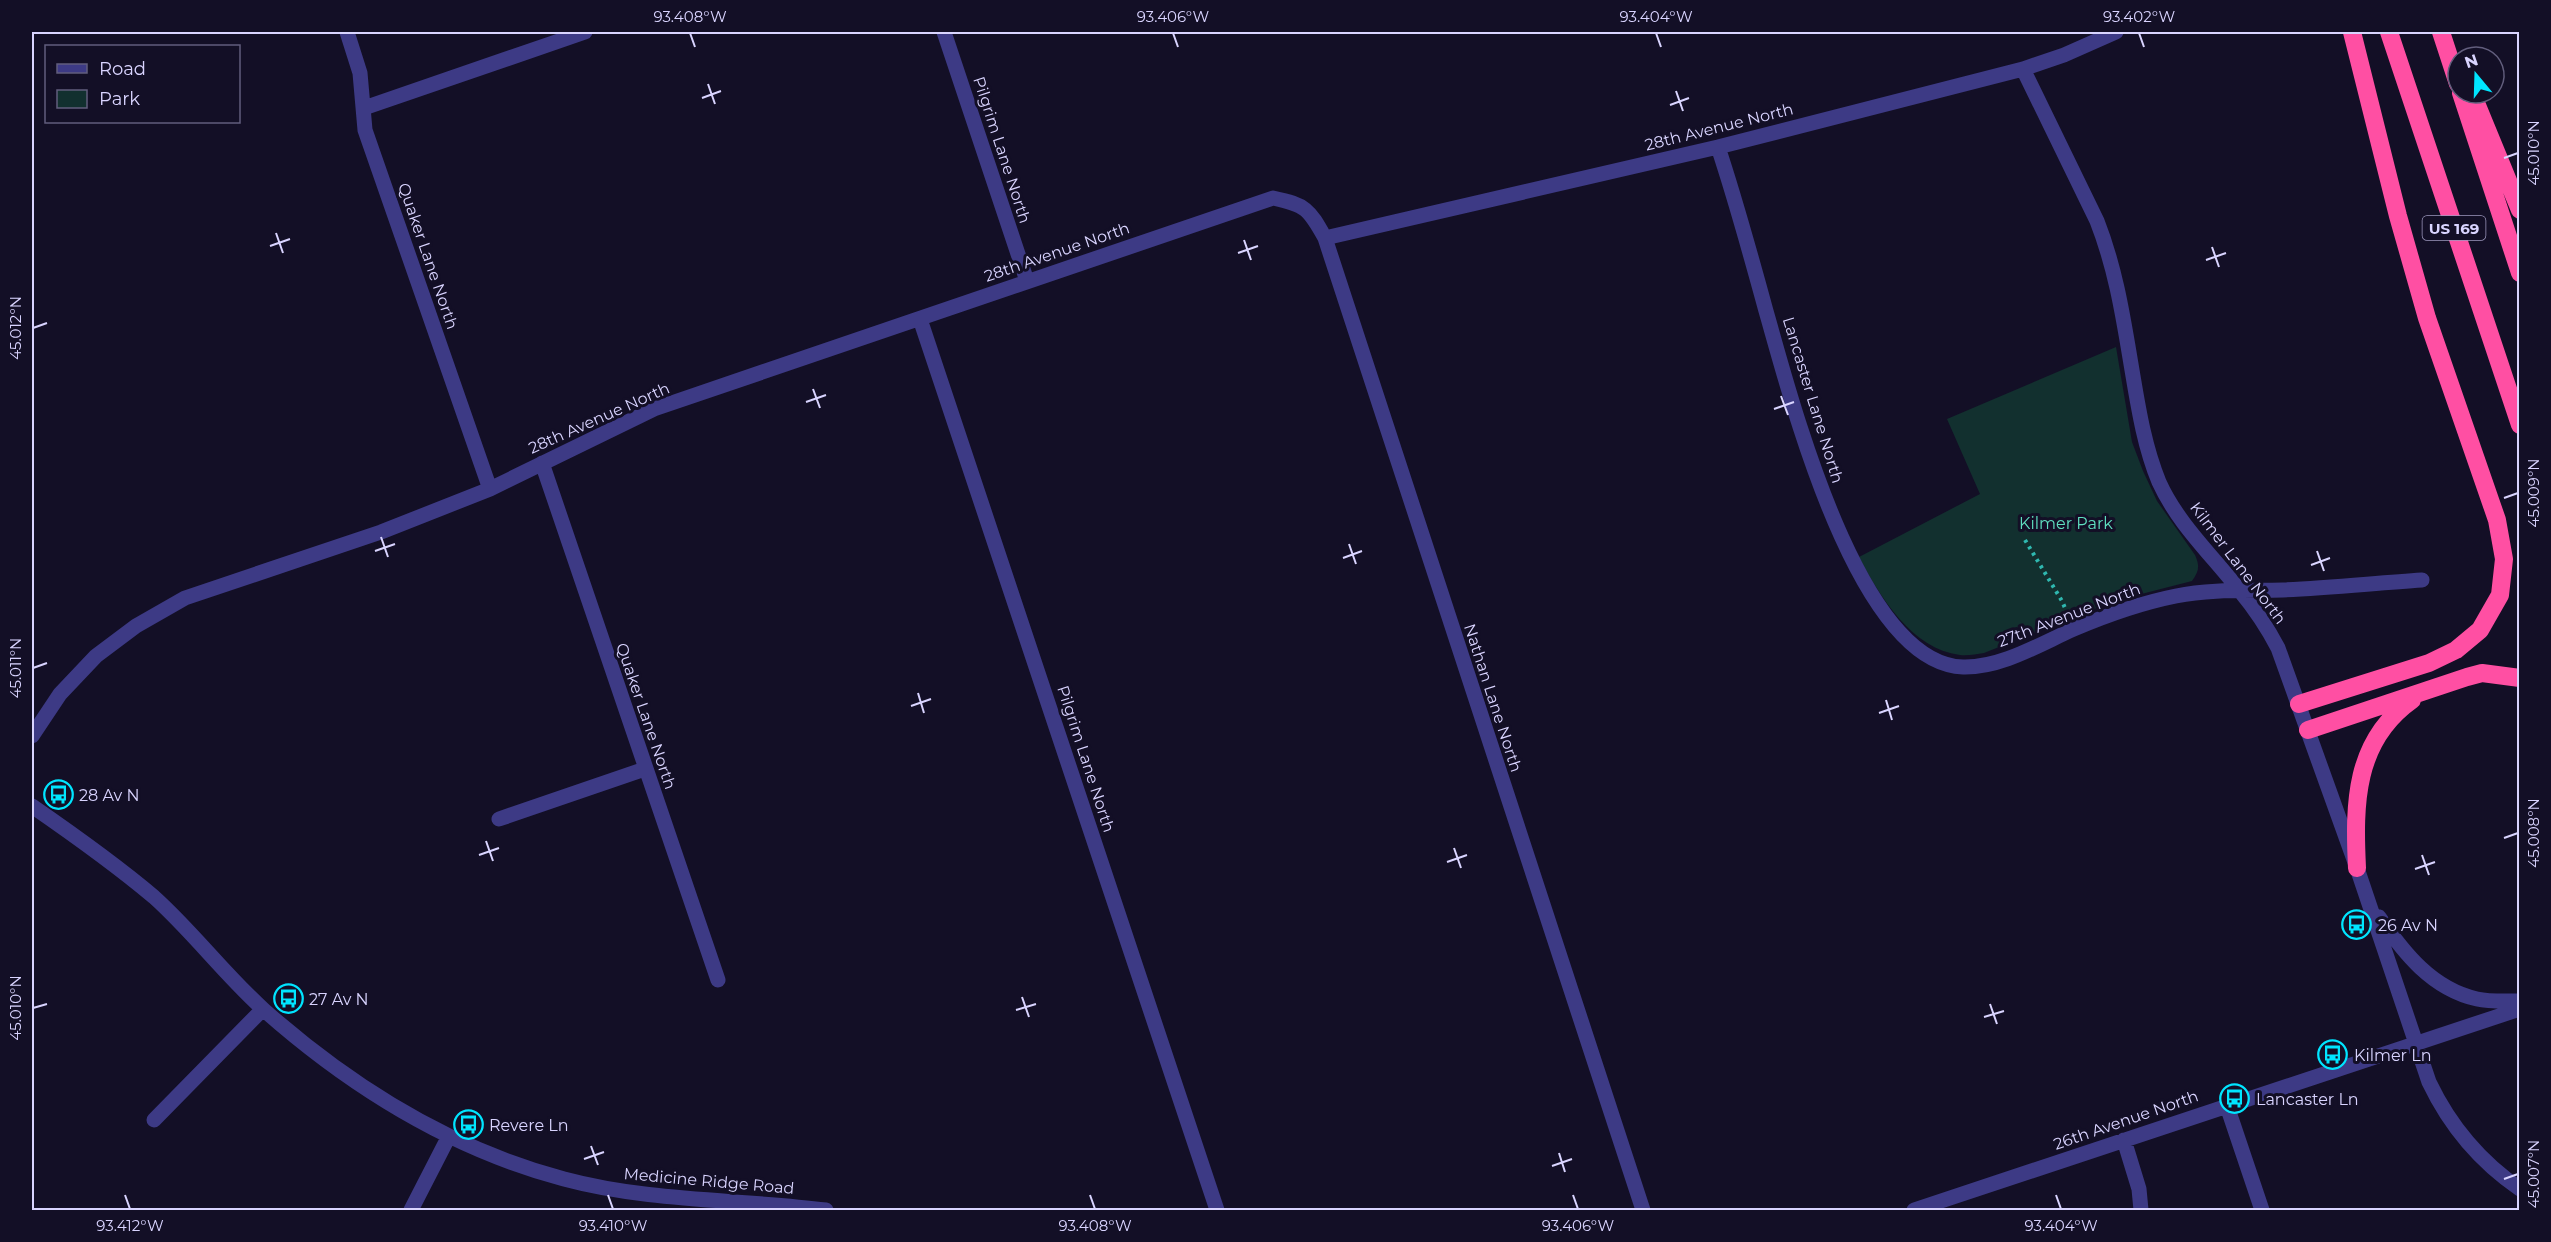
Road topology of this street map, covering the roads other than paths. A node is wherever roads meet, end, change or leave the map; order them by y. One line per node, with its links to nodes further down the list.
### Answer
1 (347, 32): 12 (street, Quaker Lane North)
2 (585, 32): 12 (street)
3 (944, 32): 18 (street, Pilgrim Lane North)
4 (2116, 32): 9 (street, 28th Avenue North)
5 (2352, 32): 28 (highway)
6 (2388, 32): 20 (highway, US 169)
7 (2441, 32): 8 (highway)
8 (2446, 47)
9 (2023, 69): 13 (street, 28th Avenue North); 24 (street, Kilmer Lane North)
10 (2465, 105): 17 (highway, US 169)
11 (2476, 105): 15 (highway)
12 (364, 108): 22 (street, Quaker Lane North)
13 (1718, 147): 16 (street, 28th Avenue North); 25 (street, Lancaster Lane North)
14 (1299, 203): 16 (street, Nathan Lane North); 18 (street, 28th Avenue North)
15 (2520, 210)
16 (1326, 238): 49 (street, Nathan Lane North)
17 (2520, 273)
18 (1027, 281): 19 (street, 28th Avenue North)
19 (920, 319): 21 (street, 28th Avenue North); 48 (street, Pilgrim Lane North)
20 (2520, 425)
21 (542, 463): 22 (street, 28th Avenue North); 31 (street, Quaker Lane North)
22 (490, 489): 30 (street, 28th Avenue North)
23 (2422, 580): 24 (street, 27th Avenue North)
24 (2239, 589): 25 (street, 27th Avenue North); 28 (street, Kilmer Lane North)
25 (1913, 646)
26 (2520, 678): 27 (highway)
27 (2432, 689): 29 (highway); 34 (highway)
28 (2299, 704): 29 (street, Kilmer Lane North)
29 (2308, 730): 34 (street, Kilmer Lane North)
30 (32, 736)
31 (645, 769): 33 (street); 36 (street, Quaker Lane North)
32 (32, 806): 38 (street, Medicine Ridge Road)
33 (500, 819)
34 (2356, 868): 35 (street, Kilmer Lane North)
35 (2368, 902): 37 (street); 40 (street, Kilmer Lane North)
36 (718, 980)
37 (2520, 1001)
38 (263, 1009): 42 (street); 43 (street, Medicine Ridge Road)
39 (2520, 1009): 40 (street, 26th Avenue North)
40 (2416, 1044): 41 (street, 26th Avenue North); 45 (street, Kilmer Lane North)
41 (2227, 1106): 44 (street, 26th Avenue North); 52 (street)
42 (154, 1120)
43 (448, 1138): 46 (street); 47 (street, Medicine Ridge Road)
44 (2124, 1140): 50 (street, 26th Avenue North); 51 (street)
45 (2520, 1189)
46 (411, 1210)
47 (826, 1210)
48 (1217, 1210)
49 (1643, 1210)
50 (1914, 1210)
51 (2141, 1210)
52 (2262, 1210)

